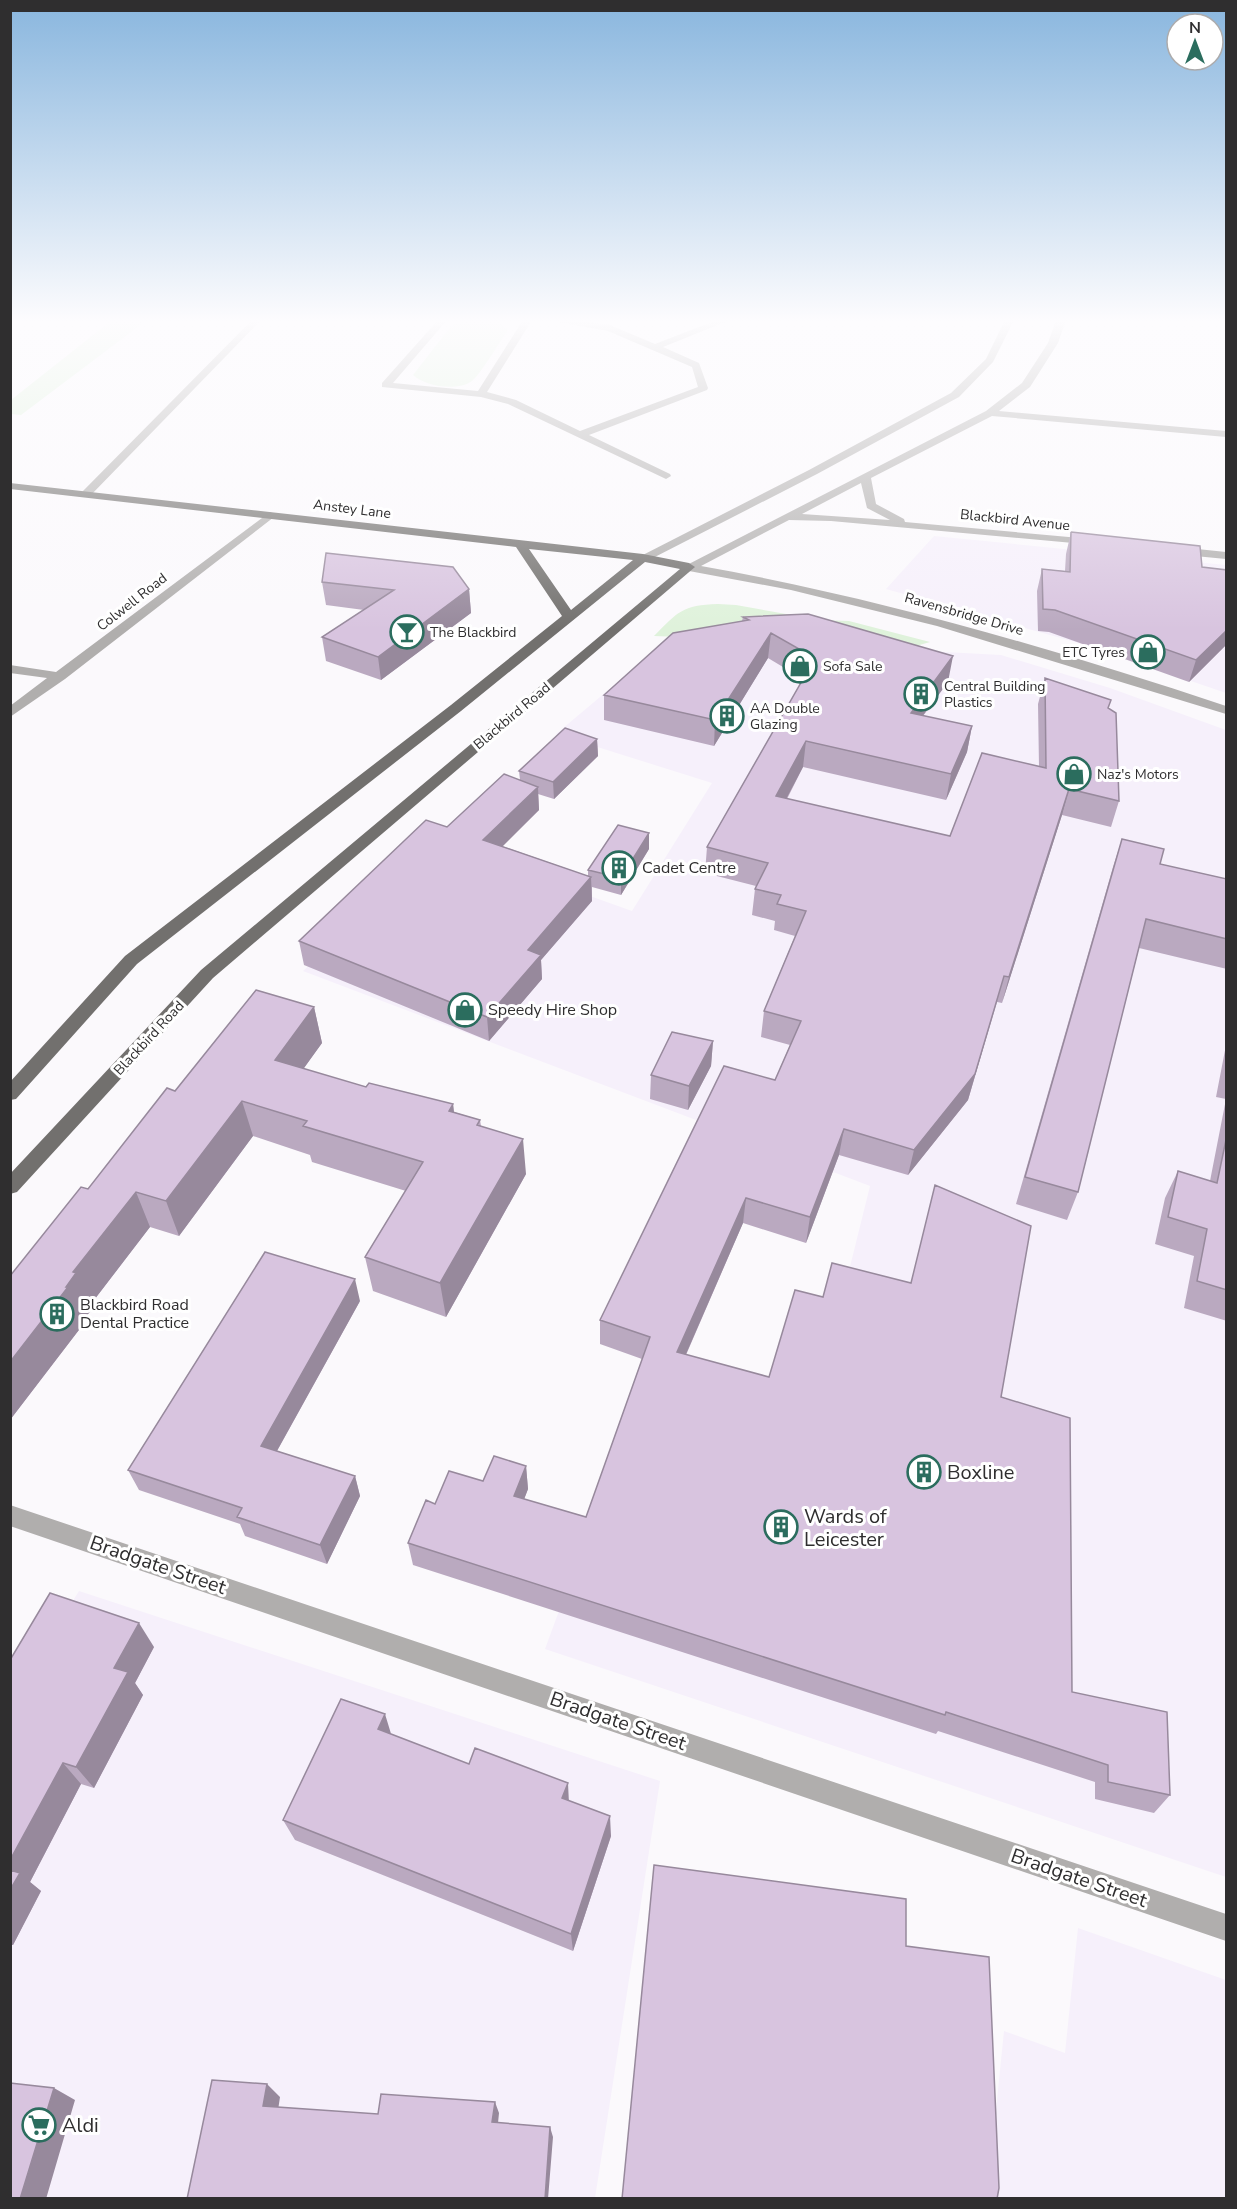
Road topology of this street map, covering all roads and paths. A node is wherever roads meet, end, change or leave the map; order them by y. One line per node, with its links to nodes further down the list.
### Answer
1 (156, 423): 12 (street)
2 (557, 423): 7 (street)
3 (610, 423): 7 (street)
4 (903, 423): 20 (street)
5 (970, 423): 10 (street, Blackbird Road)
6 (1104, 423): 8 (street)
7 (581, 434): 9 (street)
8 (1227, 434)
9 (666, 476)
10 (865, 477): 14 (street, Blackbird Road); 15 (street, Blackbird Avenue)
11 (10, 486): 12 (main road, Anstey Lane)
12 (86, 494): 13 (main road, Anstey Lane)
13 (270, 515): 16 (main road, Anstey Lane); 24 (street, Colwell Road)
14 (788, 517): 15 (street, Blackbird Avenue); 21 (street, Blackbird Road)
15 (907, 525): 17 (street, Blackbird Avenue)
16 (520, 544): 20 (main road, Anstey Lane); 22 (main road)
17 (1108, 544)
18 (1167, 550): 19 (street)
19 (1227, 556)
20 (643, 558): 21 (main road, Anstey Lane); 22 (main road)
21 (689, 567): 25 (street, Ravensbridge Drive); 28 (main road, Blackbird Road)
22 (569, 617): 27 (main road)
23 (10, 669): 24 (street)
24 (60, 676): 26 (street, Colwell Road)
25 (1227, 710)
26 (10, 713)
27 (10, 1094)
28 (10, 1187)
29 (10, 1515): 30 (street, Bradgate Street)
30 (1227, 1928)

